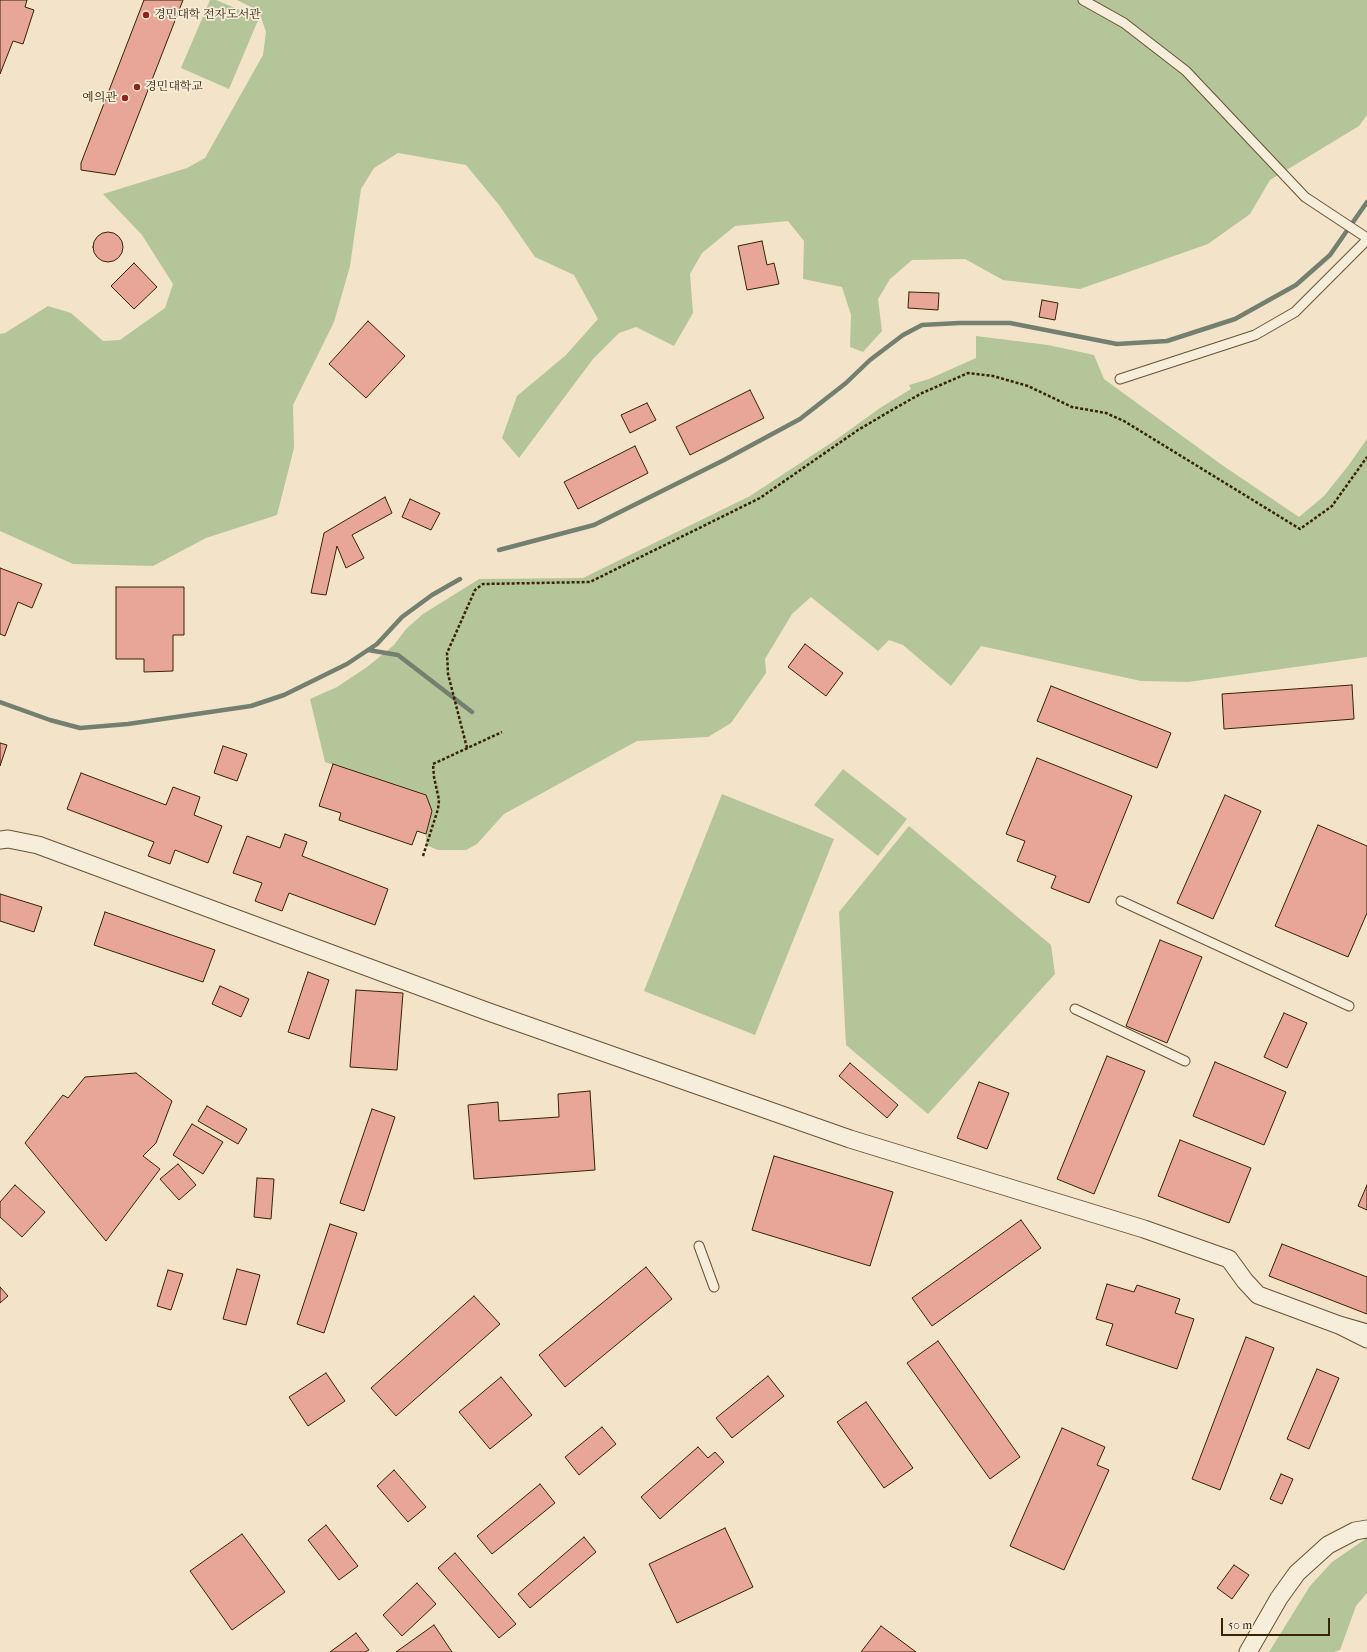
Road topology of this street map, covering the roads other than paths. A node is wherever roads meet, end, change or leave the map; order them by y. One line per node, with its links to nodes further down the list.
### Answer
1 (1083, 0): 2 (lane)
2 (1367, 239): 3 (lane)
3 (1120, 379)
4 (0, 840): 11 (street)
5 (1121, 901): 6 (lane)
6 (1349, 1006)
7 (1075, 1009): 8 (lane)
8 (1185, 1061)
9 (699, 1246): 10 (lane)
10 (714, 1287)
11 (1339, 1325): 12 (street); 13 (street)
12 (1367, 1333)
13 (1367, 1339)
14 (1367, 1529): 15 (street)
15 (1248, 1652)

